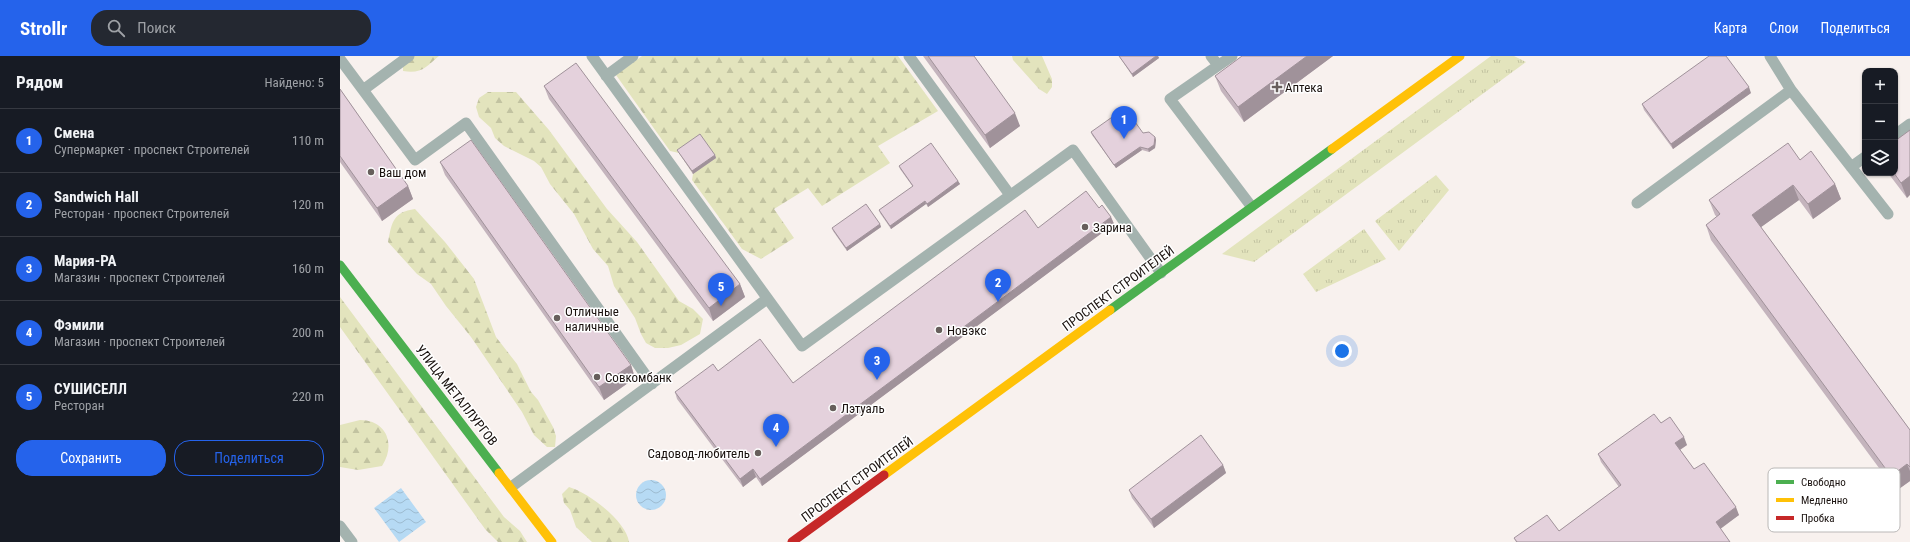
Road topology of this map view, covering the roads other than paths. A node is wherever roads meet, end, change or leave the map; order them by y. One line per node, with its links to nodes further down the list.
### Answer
1 (409, 56): 12 (lane)
2 (592, 56): 11 (lane)
3 (633, 56): 11 (lane)
4 (909, 56): 18 (lane)
5 (1211, 56): 10 (lane)
6 (1232, 56): 10 (lane)
7 (1460, 56): 20 (street, ПРОСПЕКТ СТРОИТЕЛЕЙ)
8 (1770, 56): 13 (lane)
9 (340, 59): 12 (lane)
10 (1218, 65): 20 (lane)
11 (606, 76): 24 (lane)
12 (363, 90): 25 (lane)
13 (1791, 90): 17 (lane); 19 (lane)
14 (1910, 124): 15 (lane)
15 (1898, 133)
16 (1862, 159): 17 (lane)
17 (1851, 166): 21 (lane)
18 (1010, 195): 23 (lane); 24 (lane)
19 (1637, 203)
20 (1251, 206): 23 (street, ПРОСПЕКТ СТРОИТЕЛЕЙ)
21 (1888, 214)
22 (340, 265): 26 (street, УЛИЦА МЕТАЛЛУРГОВ)
23 (1161, 273): 30 (street, ПРОСПЕКТ СТРОИТЕЛЕЙ)
24 (767, 299): 25 (lane)
25 (652, 384): 26 (lane)
26 (511, 487): 29 (street, УЛИЦА МЕТАЛЛУРГОВ)
27 (340, 526): 28 (lane)
28 (352, 542)
29 (552, 542)
30 (792, 542)

